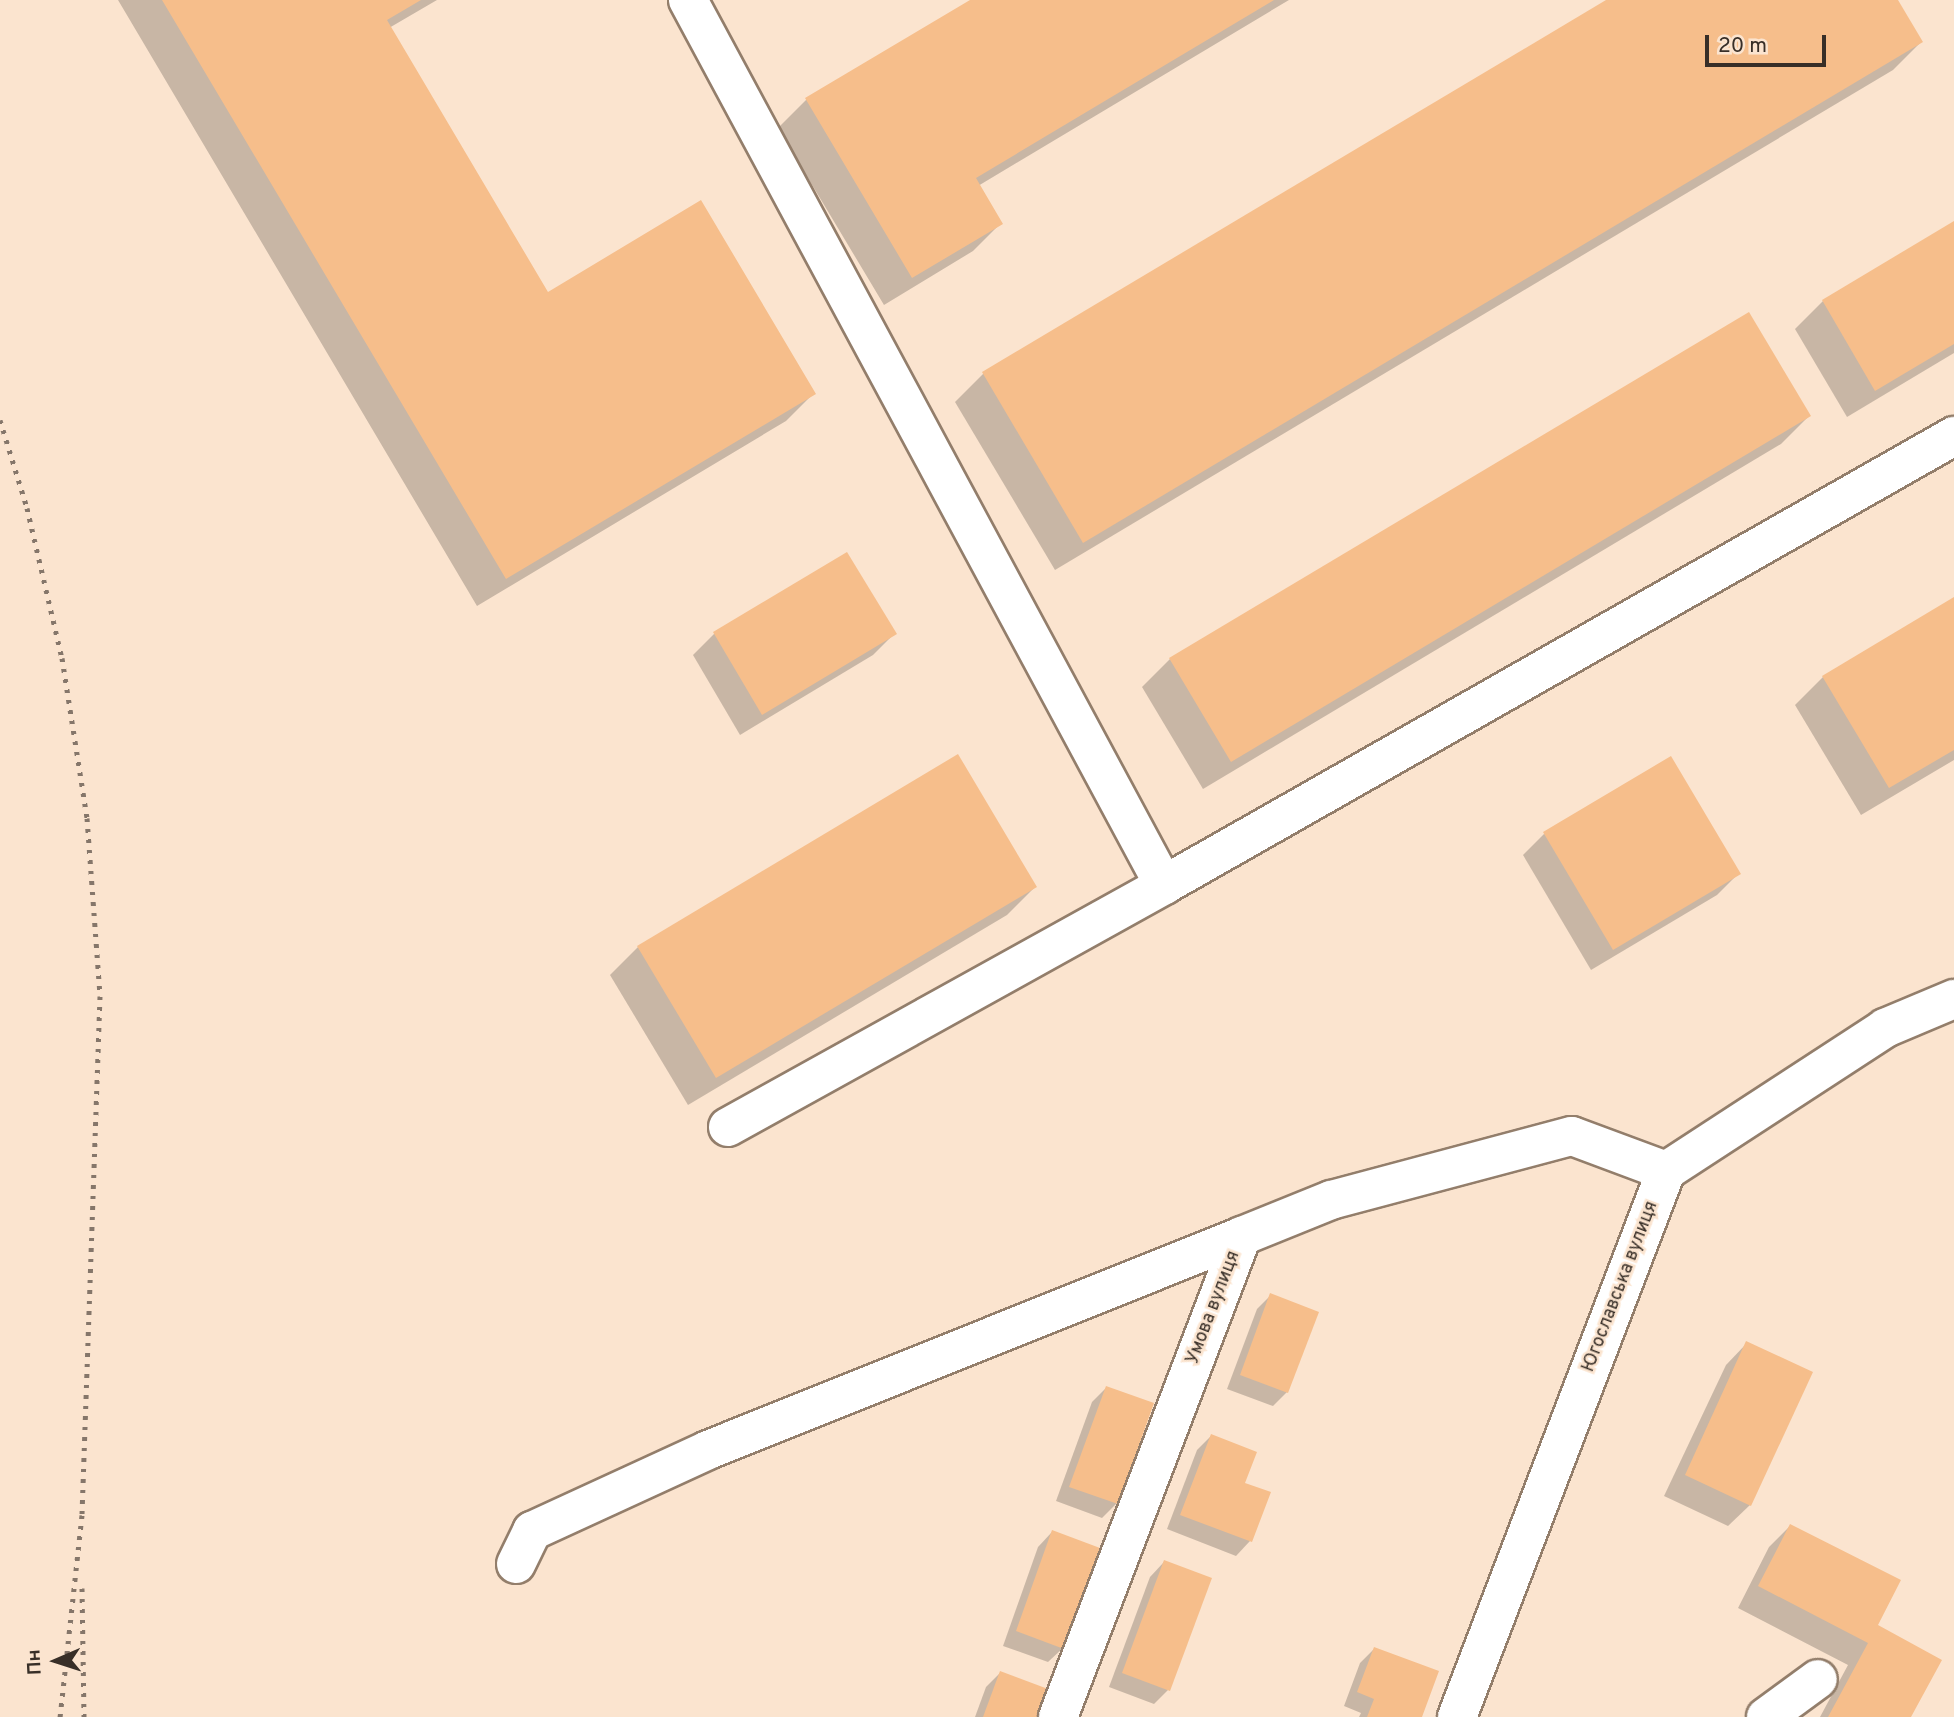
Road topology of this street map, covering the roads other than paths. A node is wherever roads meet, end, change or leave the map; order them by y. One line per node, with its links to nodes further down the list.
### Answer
1 (688, 0): 3 (street)
2 (1954, 436): 3 (street)
3 (1164, 885): 5 (street)
4 (1954, 999): 6 (street)
5 (728, 1127)
6 (1666, 1171): 7 (street, Умова вулиця); 11 (street, Югославська вулиця)
7 (1242, 1236): 8 (street); 10 (street, Умова вулиця)
8 (516, 1564)
9 (1818, 1679): 12 (street)
10 (1058, 1717)
11 (1457, 1717)
12 (1766, 1717)

